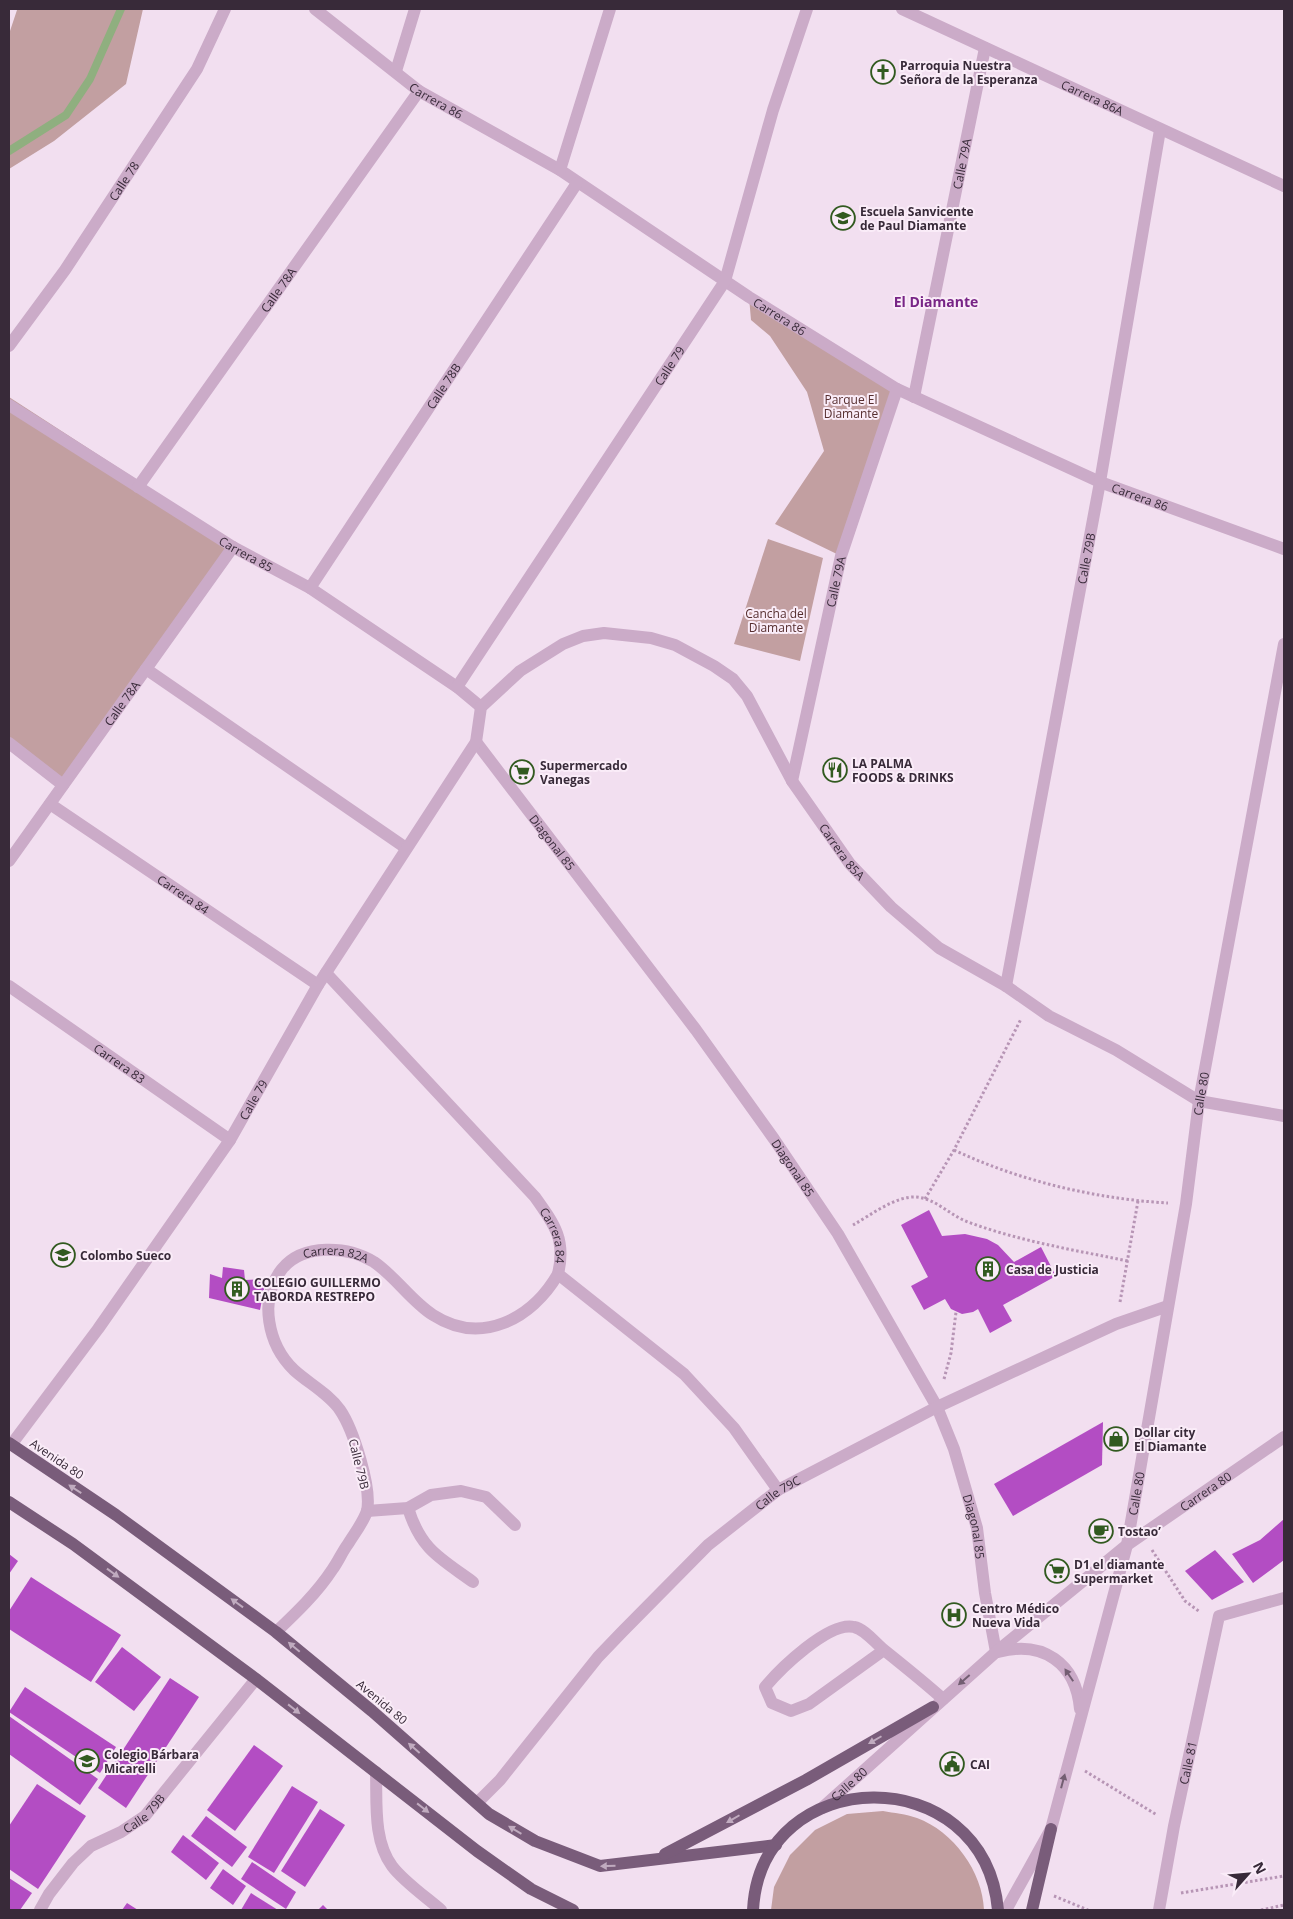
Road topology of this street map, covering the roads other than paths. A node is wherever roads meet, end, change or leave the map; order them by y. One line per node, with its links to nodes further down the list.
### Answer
1 (225, 9): 15 (street, Calle 78)
2 (315, 9): 8 (street, Carrera 86)
3 (415, 9): 8 (street)
4 (610, 9): 11 (street)
5 (807, 9): 14 (street, Calle 79)
6 (902, 9): 7 (street, Carrera 86A)
7 (985, 48): 10 (street, Carrera 86A); 17 (street, Calle 79A)
8 (396, 71): 9 (street, Carrera 86)
9 (419, 91): 11 (street, Carrera 86); 20 (street, Calle 78A)
10 (1160, 130): 13 (street, Carrera 86A); 19 (street, Calle 79B)
11 (560, 170): 12 (street, Carrera 86)
12 (576, 183): 14 (street, Carrera 86); 23 (street, Calle 78B)
13 (1284, 186)
14 (725, 281): 16 (street, Carrera 86); 26 (street, Calle 79)
15 (9, 346)
16 (897, 389): 17 (street, Carrera 86); 30 (street, Calle 79A)
17 (914, 397): 19 (street, Carrera 86)
18 (9, 405): 20 (street, Carrera 85)
19 (1100, 482): 22 (street, Carrera 86); 38 (street, Calle 79B)
20 (138, 487): 21 (street, Carrera 85)
21 (233, 547): 23 (street, Carrera 85); 25 (street, Calle 78A)
22 (1284, 549)
23 (310, 588): 26 (street, Carrera 85)
24 (1284, 644): 39 (street, Calle 80)
25 (146, 669): 31 (street, Calle 78A); 33 (street)
26 (456, 687): 27 (street, Carrera 85)
27 (481, 707): 29 (street); 30 (street, Carrera 85A)
28 (9, 742): 31 (street)
29 (476, 742): 33 (street, Calle 79); 44 (street, Diagonal 85)
30 (792, 781): 38 (street, Carrera 85A)
31 (63, 785): 32 (street, Calle 78A)
32 (50, 804): 34 (street, Calle 78A); 37 (street, Carrera 84)
33 (406, 848): 35 (street, Calle 79)
34 (9, 861)
35 (326, 973): 37 (street, Calle 79); 42 (street, Carrera 84)
36 (9, 986): 41 (street, Carrera 83)
37 (318, 986): 41 (street, Calle 79)
38 (1006, 986): 39 (street, Carrera 85A)
39 (1199, 1101): 40 (street, Carrera 85A); 43 (street, Calle 80)
40 (1284, 1116)
41 (230, 1140): 47 (street, Calle 79)
42 (558, 1274): 45 (street, Carrera 82A); 48 (street, Carrera 84)
43 (1168, 1306): 44 (street, Calle 79C); 53 (street, Calle 80)
44 (937, 1407): 48 (street, Calle 79C); 58 (street, Diagonal 85)
45 (343, 1417): 51 (street, Calle 79B)
46 (1284, 1437): 53 (street, Carrera 80)
47 (10, 1444): 56 (main road, Avenida 80, one-way to 47)
48 (778, 1490): 64 (street, Calle 79C)
49 (9, 1502): 59 (main road, one-way to 59)
50 (408, 1508): 51 (street); 52 (street); 54 (street)
51 (366, 1511): 56 (street, Calle 79B)
52 (515, 1525)
53 (1126, 1545): 58 (street, Calle 80); 62 (street, Calle 80)
54 (473, 1582)
55 (1284, 1598): 76 (street, Calle 81)
56 (276, 1632): 64 (main road, Avenida 80, one-way to 56)
57 (884, 1650): 57 (street); 60 (street)
58 (996, 1652): 60 (street, Calle 80, one-way to 60); 62 (street, one-way to 58)
59 (256, 1679): 63 (main road, one-way to 63); 69 (street, Calle 79B)
60 (943, 1699): 61 (street, Calle 80)
61 (933, 1707): 65 (street, Calle 80); 68 (main road, one-way to 68)
62 (1079, 1721): 66 (street, Calle 80, one-way to 62)
63 (376, 1772): 70 (street); 71 (main road, one-way to 71)
64 (477, 1803): 68 (main road, Avenida 80, one-way to 64)
65 (822, 1808): 67 (main road); 73 (main road)
66 (1051, 1829): 74 (street, Calle 80); 75 (main road)
67 (776, 1845): 68 (main road, Avenida 80); 72 (main road)
68 (656, 1859)
69 (40, 1910)
70 (441, 1910)
71 (572, 1910)
72 (753, 1910)
73 (998, 1910)
74 (1006, 1910)
75 (1032, 1910)
76 (1159, 1910)

